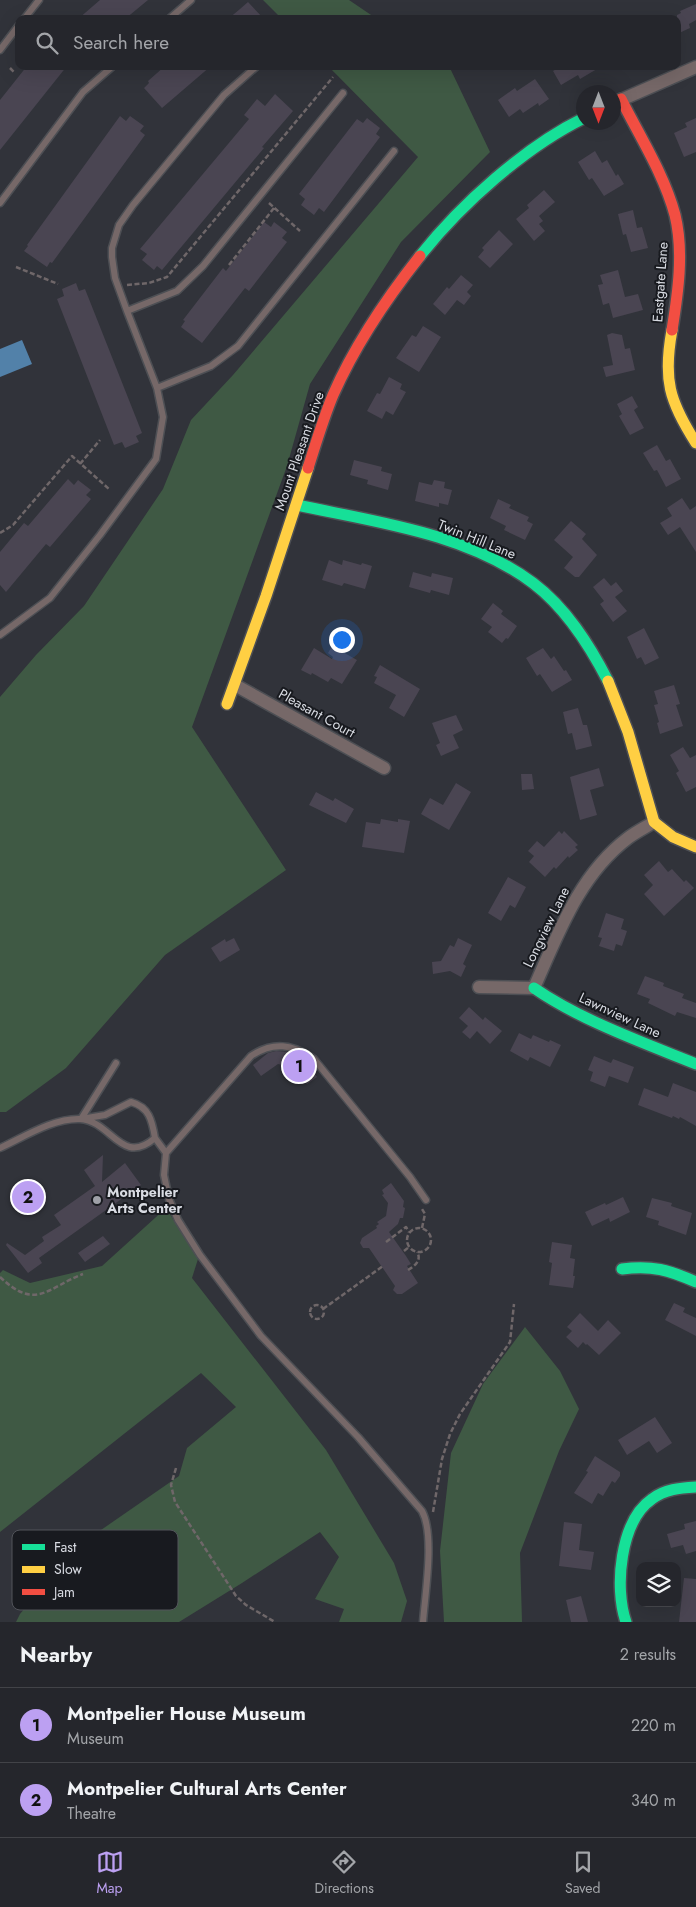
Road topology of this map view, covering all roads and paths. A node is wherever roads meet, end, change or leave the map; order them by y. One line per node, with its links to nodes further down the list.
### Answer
1 (39, 0): 3 (lane)
2 (191, 0): 4 (lane)
3 (27, 15)
4 (174, 15)
5 (15, 30): 6 (lane)
6 (0, 50)
7 (696, 67): 14 (street)
8 (10, 68): 11 (path)
9 (108, 70): 18 (lane)
10 (252, 70): 25 (lane)
11 (15, 73)
12 (333, 77): 25 (path)
13 (343, 94): 26 (lane)
14 (621, 99)
15 (621, 108): 29 (street, Eastgate Lane)
16 (576, 123): 32 (street, Mount Pleasant Drive)
17 (394, 151): 27 (lane)
18 (0, 203)
19 (269, 203): 20 (path)
20 (274, 208): 21 (path); 22 (path)
21 (300, 231)
22 (229, 265)
23 (16, 267): 24 (path)
24 (58, 284)
25 (118, 286): 26 (lane)
26 (126, 311): 27 (lane)
27 (157, 388): 34 (lane)
28 (100, 440): 30 (path)
29 (696, 443)
30 (80, 464): 31 (path); 33 (path)
31 (109, 489)
32 (297, 505): 35 (street, Mount Pleasant Drive); 38 (street, Twin Hill Lane)
33 (0, 533)
34 (0, 635)
35 (235, 686): 36 (street, Mount Pleasant Drive); 37 (street, Pleasant Court)
36 (227, 704)
37 (384, 768)
38 (654, 822): 39 (street); 41 (street, Longview Lane)
39 (696, 847)
40 (479, 987): 41 (street)
41 (534, 988): 43 (street, Lawnview Lane)
42 (116, 1063): 44 (lane)
43 (696, 1064)
44 (81, 1119): 45 (lane); 45 (lane); 46 (lane)
45 (155, 1138): 47 (lane)
46 (0, 1148)
47 (166, 1153): 48 (lane); 66 (lane)
48 (426, 1200)
49 (409, 1232): 50 (path); 51 (path); 53 (path)
50 (386, 1242)
51 (409, 1247): 52 (path); 53 (path)
52 (404, 1251)
53 (417, 1252): 56 (path)
54 (383, 1266): 61 (path)
55 (622, 1269): 59 (street)
56 (408, 1270)
57 (83, 1274): 58 (path)
58 (0, 1277)
59 (696, 1282)
60 (514, 1304): 64 (path)
61 (323, 1309): 61 (path)
62 (176, 1468): 65 (path)
63 (696, 1487): 67 (street)
64 (432, 1517)
65 (275, 1622)
66 (423, 1622)
67 (626, 1622)

